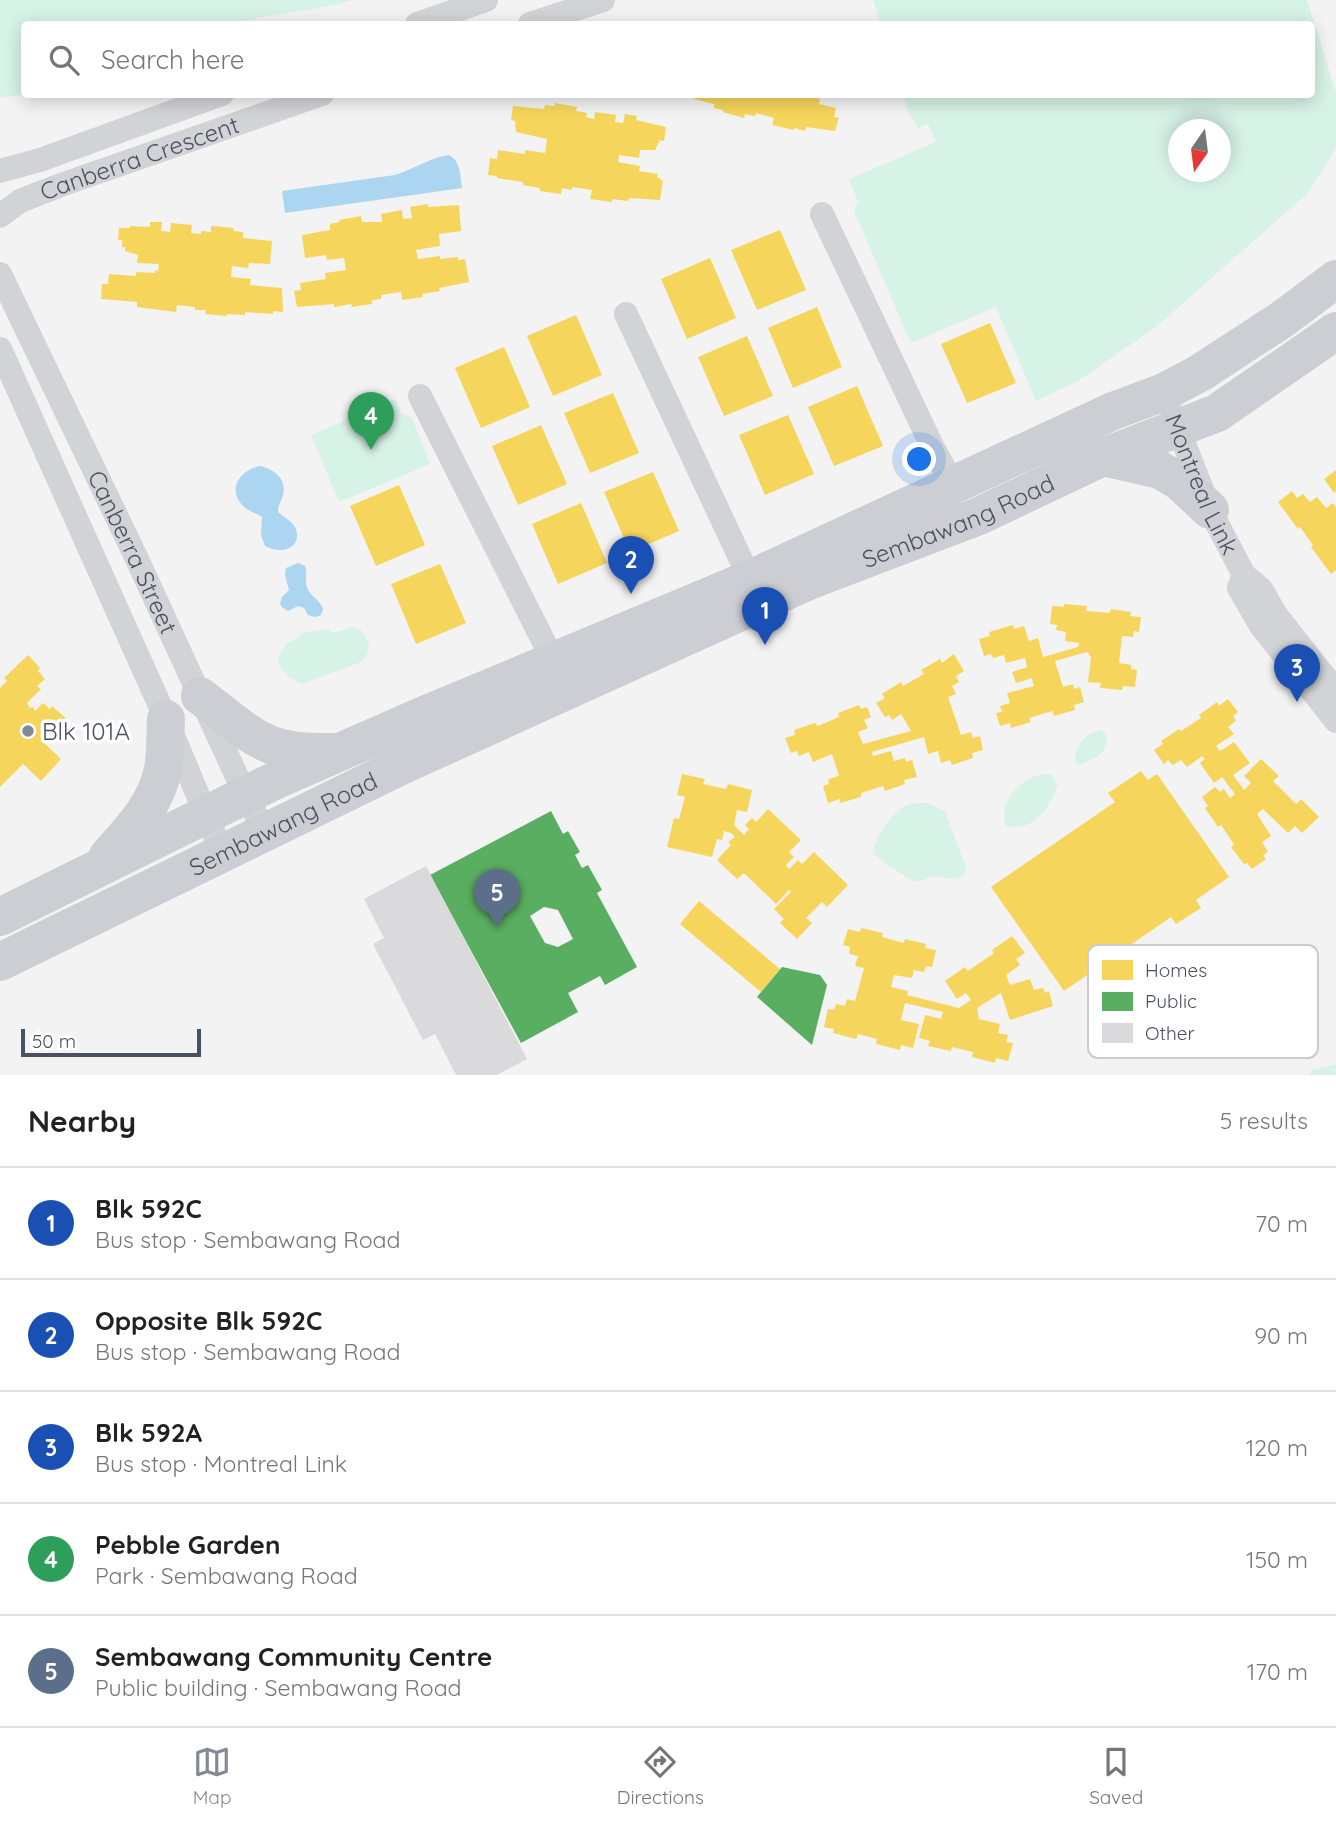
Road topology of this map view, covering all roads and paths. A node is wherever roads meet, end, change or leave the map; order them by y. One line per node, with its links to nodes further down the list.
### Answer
1 (486, 0): 3 (street)
2 (603, 0): 4 (street)
3 (426, 21)
4 (539, 21)
5 (211, 98): 7 (street, Canberra Crescent)
6 (311, 98): 9 (street, Canberra Crescent)
7 (0, 171)
8 (822, 214): 19 (street, Sembawang Road)
9 (0, 216)
10 (0, 274): 25 (street, Canberra Street)
11 (1336, 279): 15 (main road, Sembawang Road)
12 (626, 314): 22 (street)
13 (1336, 331): 17 (main road, Sembawang Road)
14 (0, 349): 26 (street, Canberra Street)
15 (1164, 392): 17 (street, Montreal Link); 19 (main road, Sembawang Road)
16 (420, 396): 23 (street)
17 (1178, 428): 18 (main road, Sembawang Road); 20 (street, Montreal Link)
18 (1103, 457): 20 (main road); 23 (main road, Sembawang Road)
19 (954, 485): 22 (main road, Sembawang Road)
20 (1210, 510): 21 (street, Montreal Link)
21 (1244, 575): 24 (street, Montreal Link); 27 (street, Montreal Link)
22 (750, 579): 23 (main road, Sembawang Road)
23 (561, 676): 28 (main road, Sembawang Road); 31 (main road, Sembawang Road)
24 (1336, 691)
25 (200, 696): 28 (main road); 29 (street, Canberra Street)
26 (166, 719): 30 (street, Canberra Street); 33 (main road)
27 (1336, 721)
28 (342, 751): 29 (main road, Sembawang Road)
29 (245, 794): 30 (main road, Sembawang Road); 31 (street, Canberra Street)
30 (206, 814): 32 (street, Canberra Street); 33 (main road, Sembawang Road)
31 (265, 832): 32 (main road, Sembawang Road)
32 (222, 853): 35 (main road, Sembawang Road)
33 (95, 871): 34 (main road, Sembawang Road)
34 (0, 918)
35 (0, 962)

